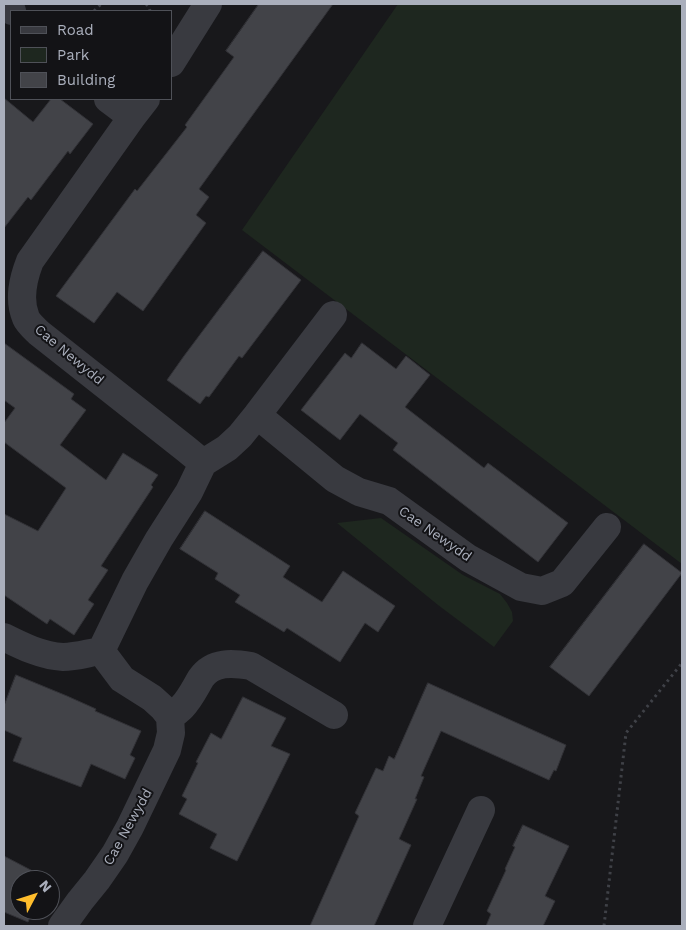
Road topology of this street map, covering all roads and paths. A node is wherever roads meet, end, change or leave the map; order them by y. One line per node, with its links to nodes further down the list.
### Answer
1 (208, 4): 2 (street)
2 (172, 61)
3 (111, 100): 4 (street, Cae Newydd)
4 (139, 108): 5 (street, Cae Newydd)
5 (13, 292): 8 (street, Cae Newydd)
6 (333, 315): 7 (street)
7 (257, 416): 8 (street); 9 (street, Cae Newydd)
8 (203, 463): 11 (street)
9 (606, 527)
10 (4, 637): 11 (street)
11 (101, 651): 14 (street)
12 (682, 663): 18 (path)
13 (334, 715): 14 (street)
14 (170, 718): 16 (street, Cae Newydd)
15 (480, 810): 17 (street)
16 (62, 926)
17 (427, 926)
18 (604, 926)

